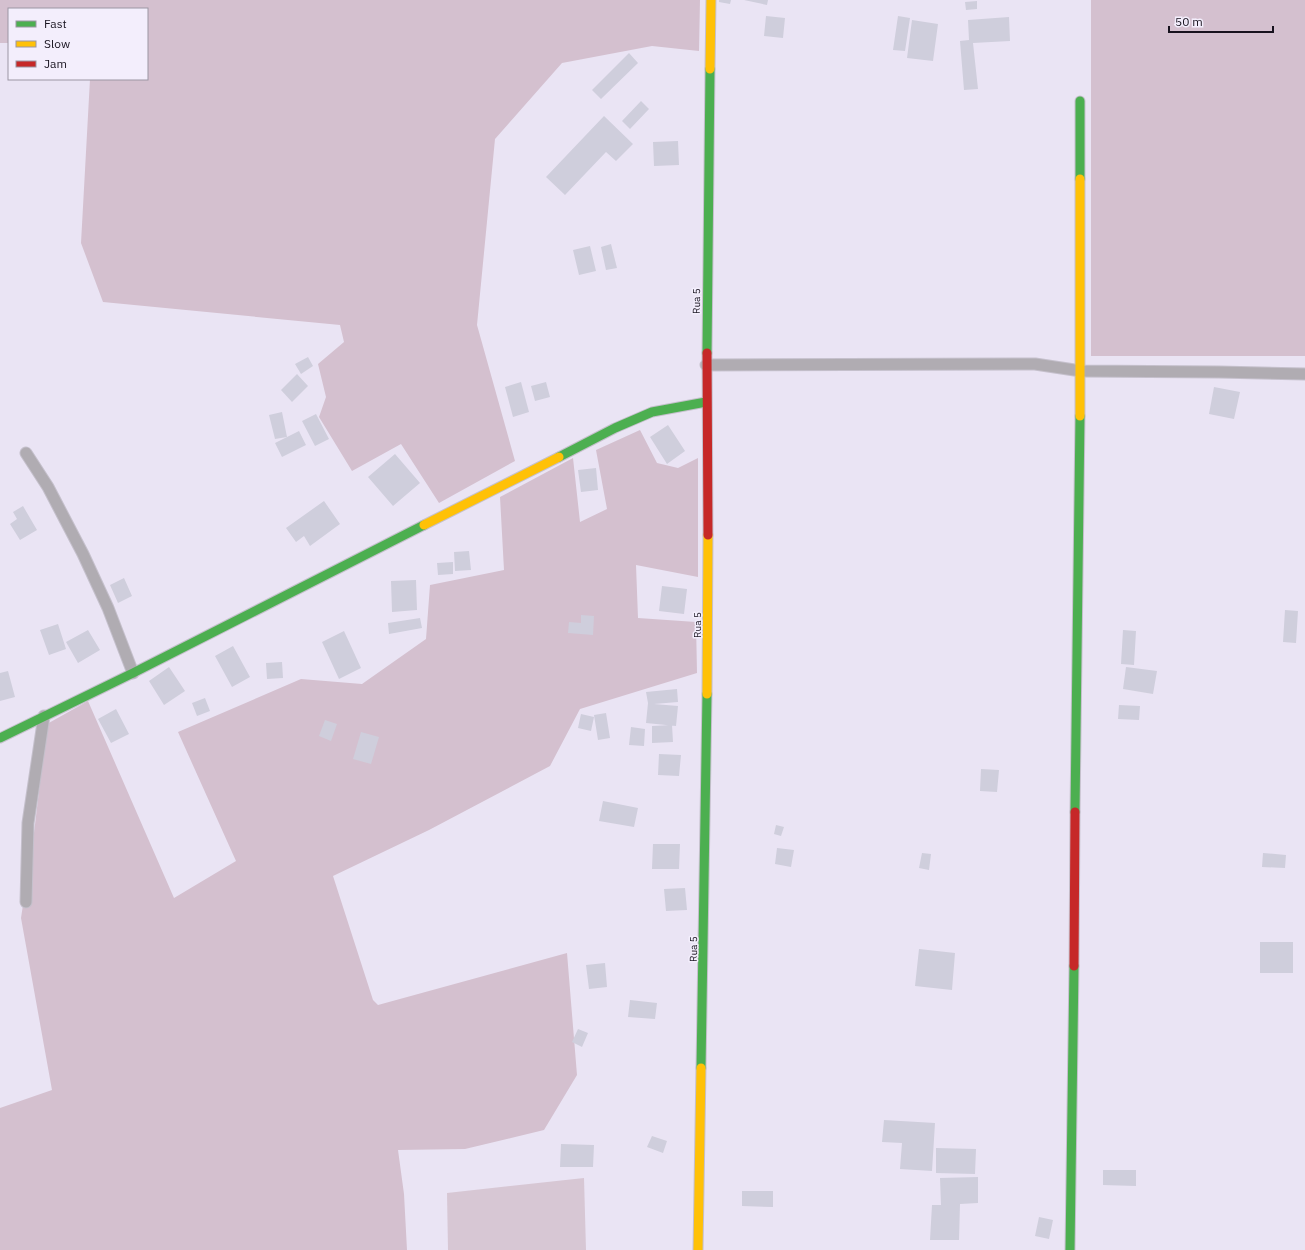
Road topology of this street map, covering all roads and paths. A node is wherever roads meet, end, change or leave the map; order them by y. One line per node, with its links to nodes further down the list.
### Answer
1 (711, 0): 3 (street, Rua 5)
2 (1080, 101): 4 (street)
3 (706, 365): 4 (street); 6 (street, Rua 5)
4 (1081, 372): 5 (street); 13 (street)
5 (1305, 374)
6 (706, 402): 8 (street); 12 (street, Rua 5)
7 (26, 453): 8 (street)
8 (133, 674): 9 (street)
9 (44, 716): 10 (street); 11 (street)
10 (0, 738)
11 (26, 902)
12 (698, 1250)
13 (1070, 1250)

